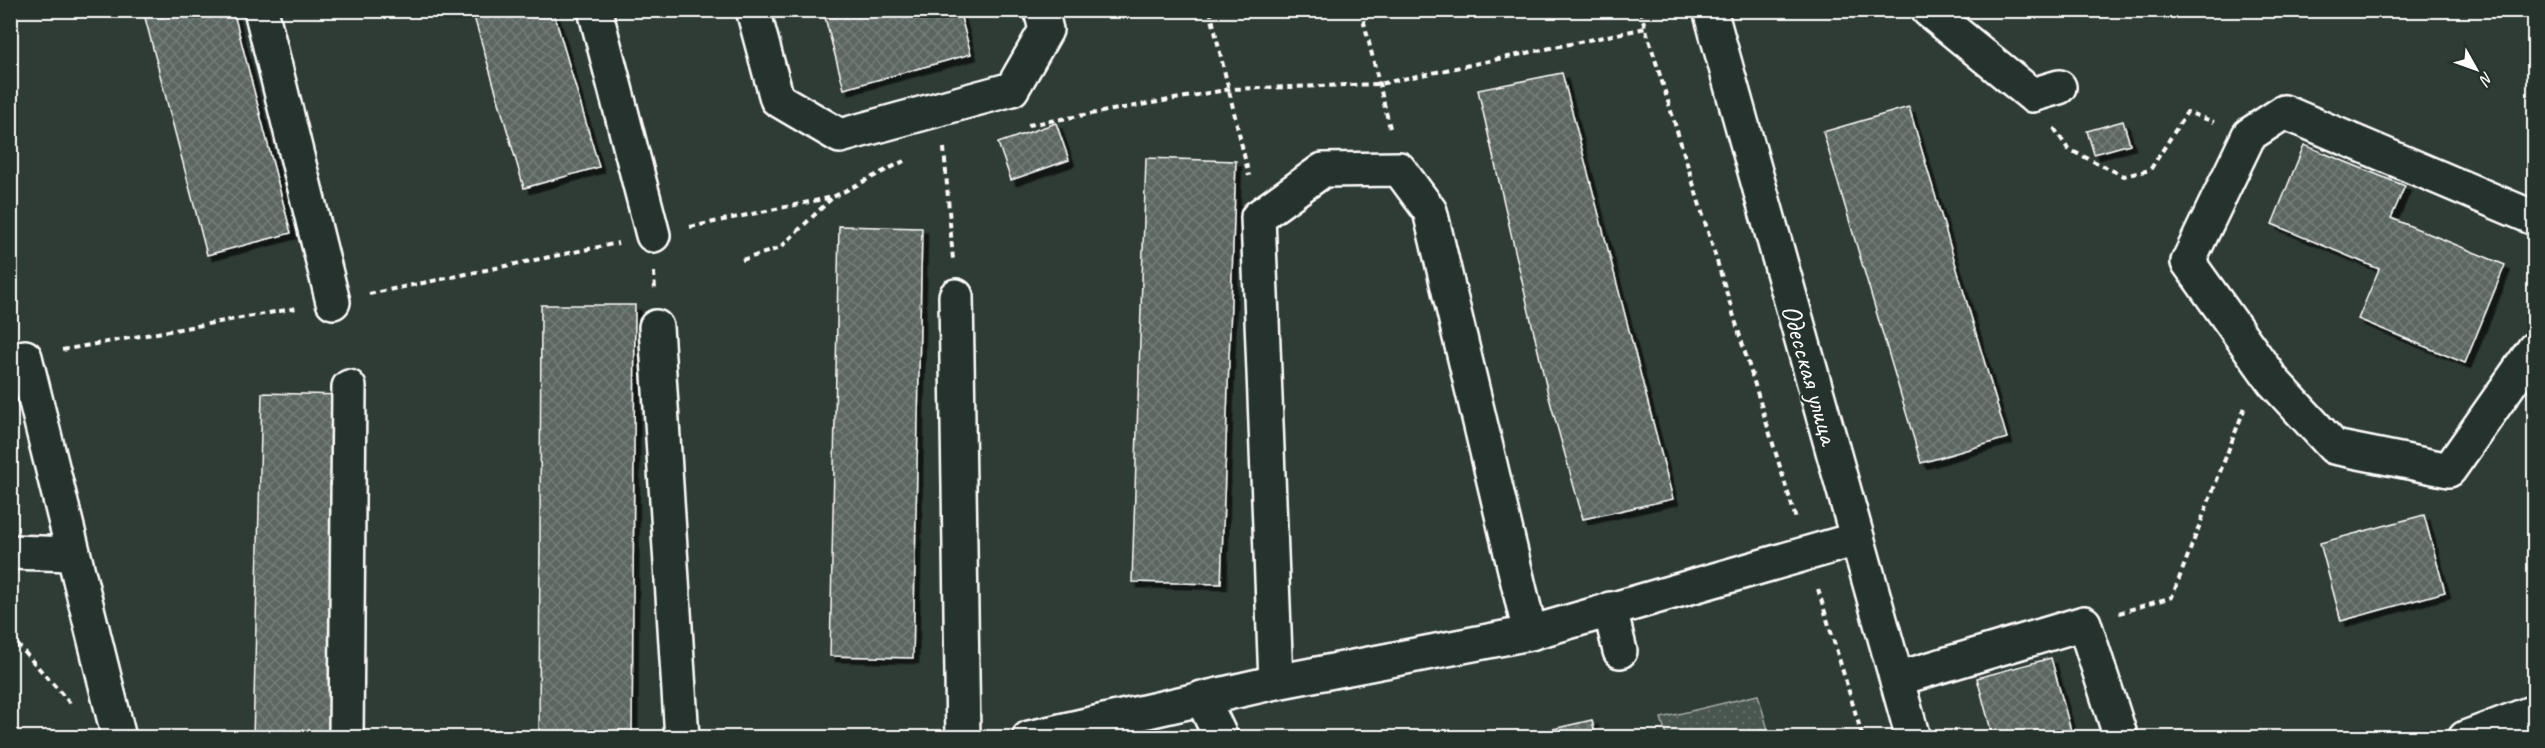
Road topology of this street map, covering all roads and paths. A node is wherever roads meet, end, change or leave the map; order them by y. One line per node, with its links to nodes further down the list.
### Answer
1 (261, 10): 25 (street)
2 (595, 10): 22 (street)
3 (753, 10): 4 (street)
4 (1041, 10)
5 (1210, 10): 12 (path)
6 (1361, 10): 11 (path)
7 (1640, 10): 10 (path)
8 (1928, 10): 13 (street)
9 (1720, 13): 31 (street, Одесская улица)
10 (1646, 28): 11 (path); 33 (path)
11 (1379, 84): 12 (path); 18 (path)
12 (1231, 89): 14 (path); 20 (path)
13 (2045, 91): 15 (path)
14 (1024, 126)
15 (2248, 135): 21 (street); 29 (street)
16 (944, 140): 24 (path)
17 (914, 156): 19 (path)
18 (1400, 169): 20 (street); 37 (street)
19 (833, 197): 22 (path); 23 (path)
20 (1258, 218): 41 (street)
21 (2535, 219)
22 (653, 235): 25 (path); 26 (path)
23 (742, 260)
24 (956, 296): 48 (street)
25 (333, 302): 28 (path)
26 (656, 327): 47 (street)
27 (2535, 349): 29 (street)
28 (26, 357): 34 (street)
29 (2273, 381): 36 (path)
30 (349, 387): 46 (street)
31 (1857, 539): 33 (street); 40 (street, Одесская улица)
32 (10, 552): 34 (street)
33 (1806, 553): 35 (street); 51 (path)
34 (73, 554): 45 (street)
35 (1610, 609): 37 (street); 39 (street)
36 (2084, 622): 40 (street); 53 (street)
37 (1530, 633): 41 (street)
38 (10, 636): 43 (path)
39 (1620, 651)
40 (1897, 680): 52 (street, Одесская улица)
41 (1276, 682): 42 (street)
42 (1202, 698): 49 (street); 50 (street)
43 (78, 712)
44 (2535, 712): 54 (street)
45 (119, 738)
46 (346, 738)
47 (682, 738)
48 (963, 738)
49 (1029, 738)
50 (1221, 738)
51 (1863, 738)
52 (1913, 738)
53 (2121, 738)
54 (2465, 738)

